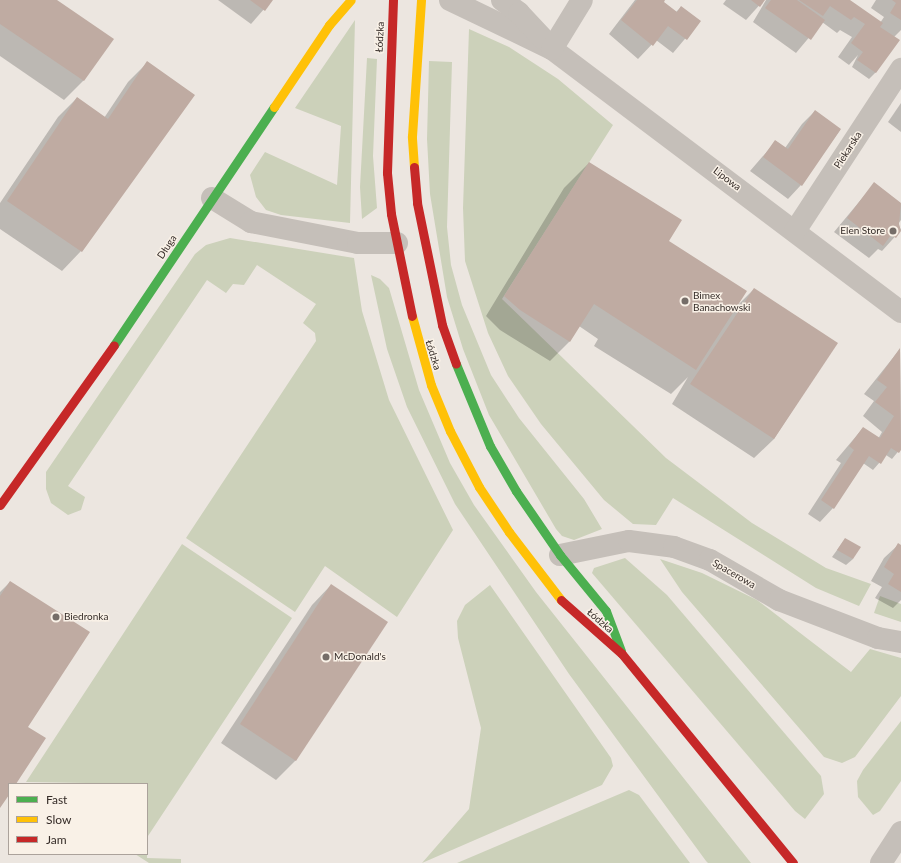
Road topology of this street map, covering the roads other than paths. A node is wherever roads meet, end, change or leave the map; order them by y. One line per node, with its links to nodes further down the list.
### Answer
1 (351, 0): 9 (main road, Długa)
2 (393, 0): 11 (main road, Łódzka)
3 (421, 0): 14 (main road, Łódzka)
4 (450, 0): 7 (street, Lipowa)
5 (502, 0): 7 (street, Lipowa)
6 (582, 0): 7 (street)
7 (552, 48): 10 (street, Lipowa)
8 (901, 69): 10 (street, Piekarska)
9 (212, 198): 11 (street); 13 (main road, Długa)
10 (795, 231): 12 (street, Lipowa)
11 (397, 243): 16 (main road, Łódzka)
12 (901, 312)
13 (0, 505)
14 (560, 555): 15 (street, Spacerowa); 16 (main road, Łódzka)
15 (901, 642)
16 (622, 654): 18 (main road, Łódzka)
17 (901, 832): 19 (street)
18 (793, 863)
19 (881, 863)

